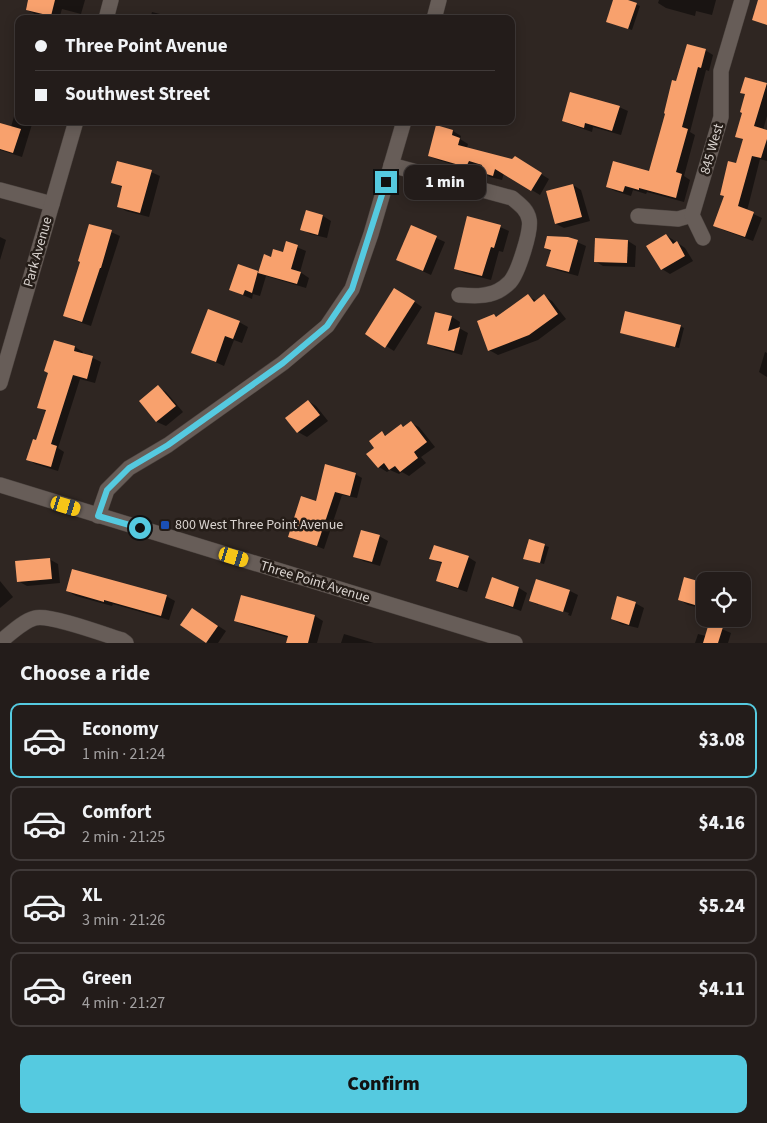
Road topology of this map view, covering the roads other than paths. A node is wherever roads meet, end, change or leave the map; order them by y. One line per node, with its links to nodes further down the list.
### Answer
1 (111, 0): 4 (street)
2 (439, 0): 5 (street)
3 (742, 0): 11 (street, 845 West)
4 (107, 15)
5 (435, 15)
6 (75, 125): 10 (street, Park Avenue)
7 (403, 125): 8 (street)
8 (391, 165): 14 (street); 17 (street)
9 (0, 190): 10 (street)
10 (52, 204): 15 (street, Park Avenue)
11 (692, 215): 12 (street); 13 (street)
12 (638, 216)
13 (702, 238)
14 (459, 295)
15 (0, 383)
16 (0, 486): 17 (street, Three Point Avenue)
17 (98, 516): 20 (street, Three Point Avenue)
18 (0, 642): 19 (street)
19 (126, 643)
20 (515, 643)

